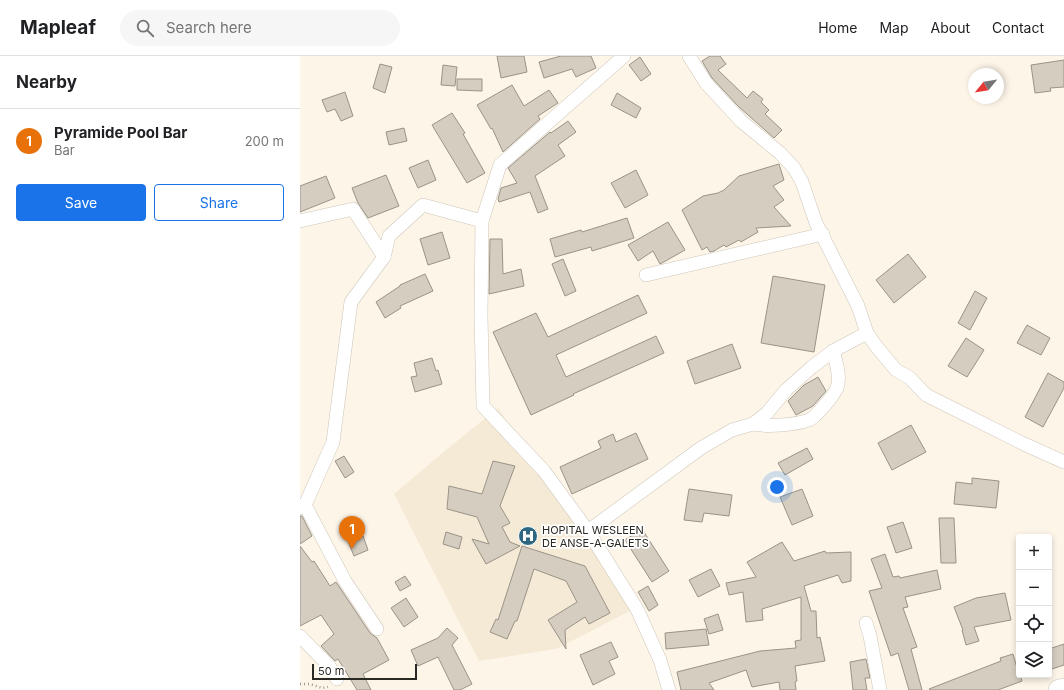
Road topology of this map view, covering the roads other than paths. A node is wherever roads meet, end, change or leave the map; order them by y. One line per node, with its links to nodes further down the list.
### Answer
1 (624, 56): 4 (street)
2 (688, 56): 5 (street)
3 (300, 221): 6 (street)
4 (482, 221): 6 (street); 13 (street)
5 (823, 234): 7 (street); 8 (street)
6 (384, 258): 12 (street)
7 (646, 275)
8 (868, 333): 9 (street); 11 (street)
9 (833, 351): 10 (street); 10 (street)
10 (753, 424): 13 (street)
11 (1064, 462)
12 (302, 507): 15 (street)
13 (588, 531): 19 (street)
14 (866, 623): 20 (street)
15 (377, 629)
16 (300, 636): 17 (street)
17 (337, 679)
18 (1064, 688): 21 (main road)
19 (669, 690)
20 (880, 690)
21 (1059, 690)

